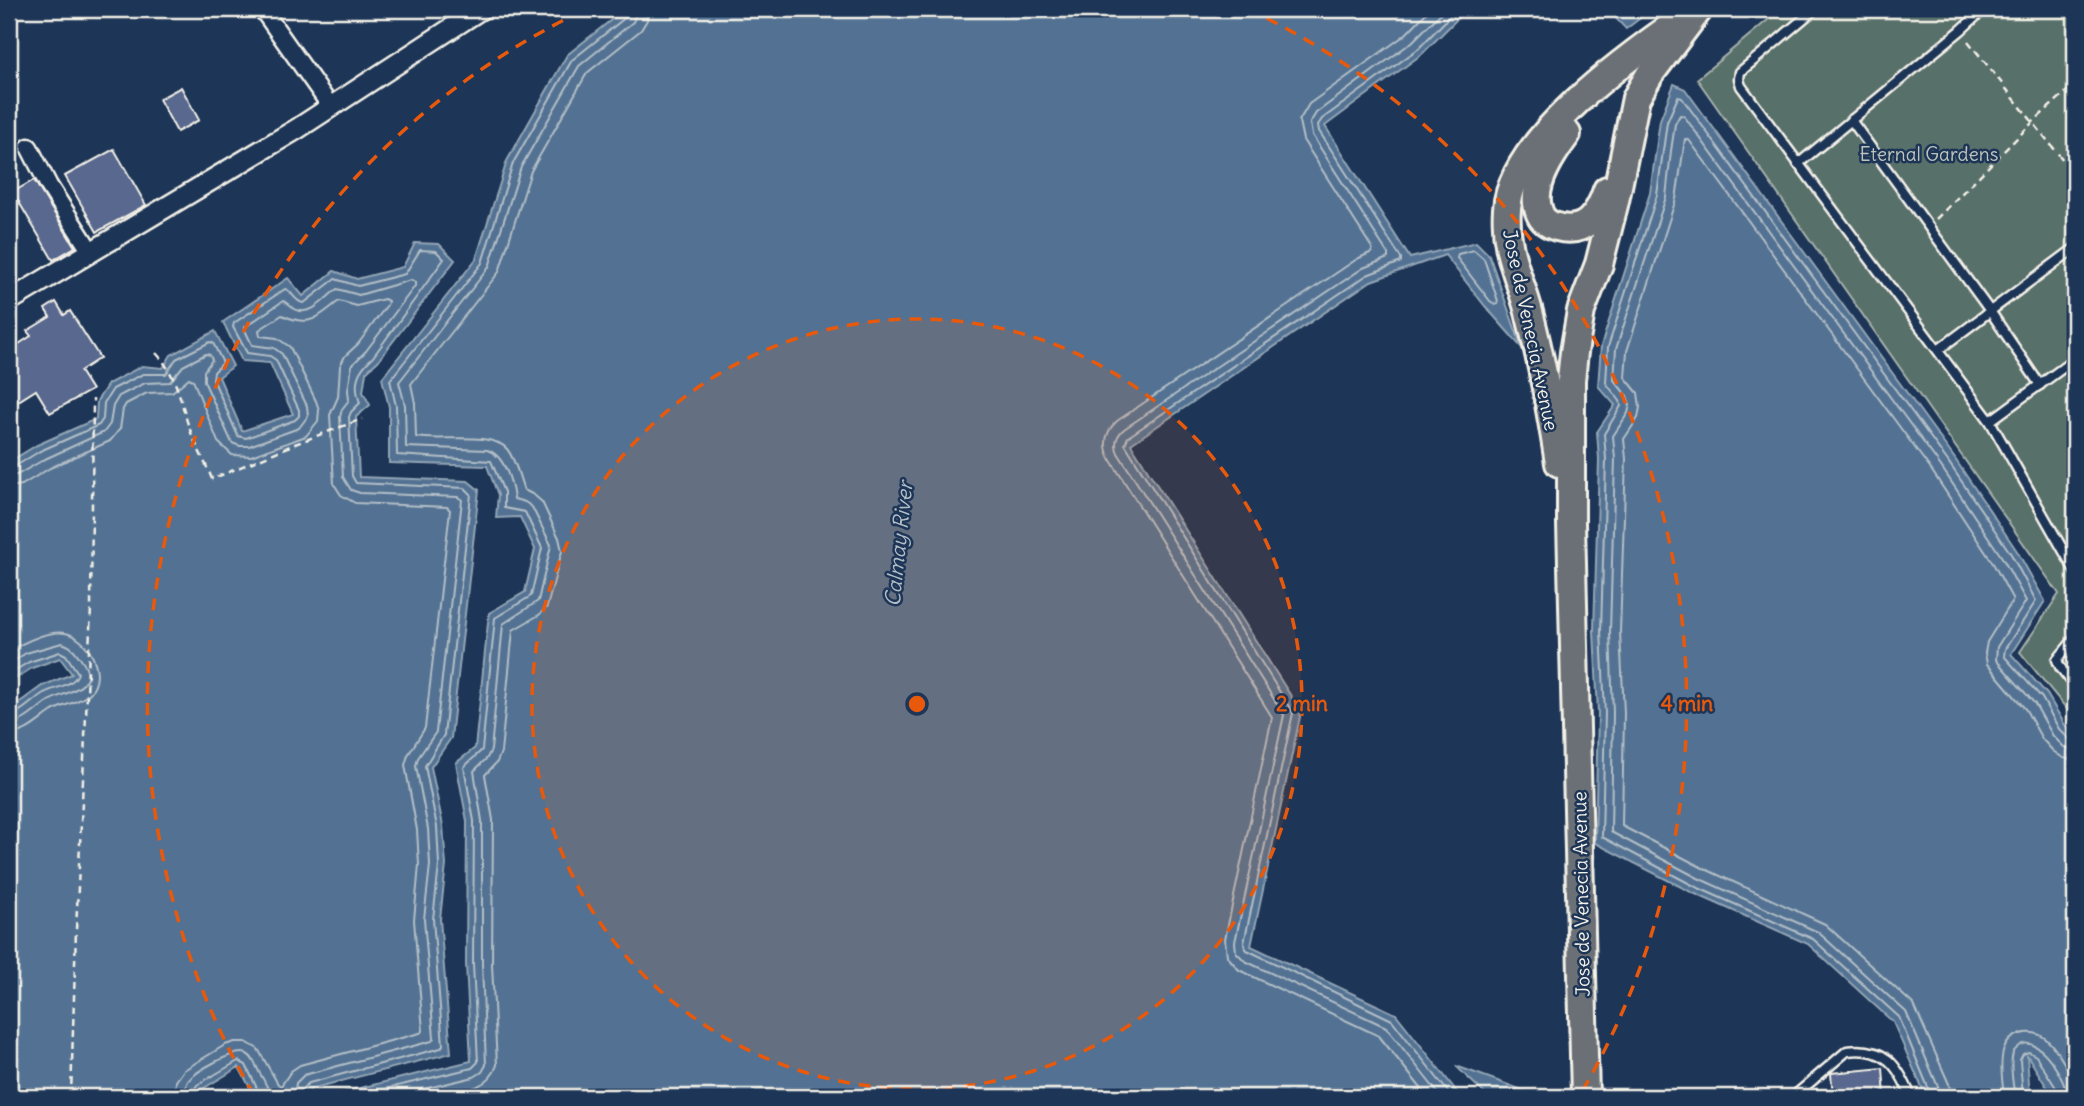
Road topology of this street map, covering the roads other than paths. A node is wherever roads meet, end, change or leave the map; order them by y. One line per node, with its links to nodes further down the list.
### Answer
1 (262, 9): 8 (street)
2 (481, 9): 8 (street)
3 (1698, 9): 6 (highway, Jose de Venecia Avenue); 7 (highway, Jose de Venecia Avenue)
4 (1815, 9): 11 (lane)
5 (1984, 9): 9 (lane)
6 (1606, 78): 7 (highway); 20 (highway, Jose de Venecia Avenue)
7 (1636, 98): 20 (highway, Jose de Venecia Avenue)
8 (331, 107): 13 (street)
9 (1851, 120): 11 (lane); 15 (lane)
10 (29, 147): 13 (street)
11 (1798, 164): 16 (lane)
12 (2075, 248): 15 (lane)
13 (90, 252): 14 (street)
14 (9, 300)
15 (1990, 311): 16 (lane); 18 (lane)
16 (1938, 350): 19 (lane)
17 (2075, 359): 18 (lane)
18 (2040, 386): 19 (lane)
19 (1990, 421): 21 (lane)
20 (1571, 523): 25 (highway, Jose de Venecia Avenue)
21 (2071, 555): 22 (lane)
22 (2075, 571)
23 (2075, 638): 24 (lane)
24 (2075, 686)
25 (1585, 1097)
26 (1793, 1097): 27 (lane)
27 (1911, 1097)

